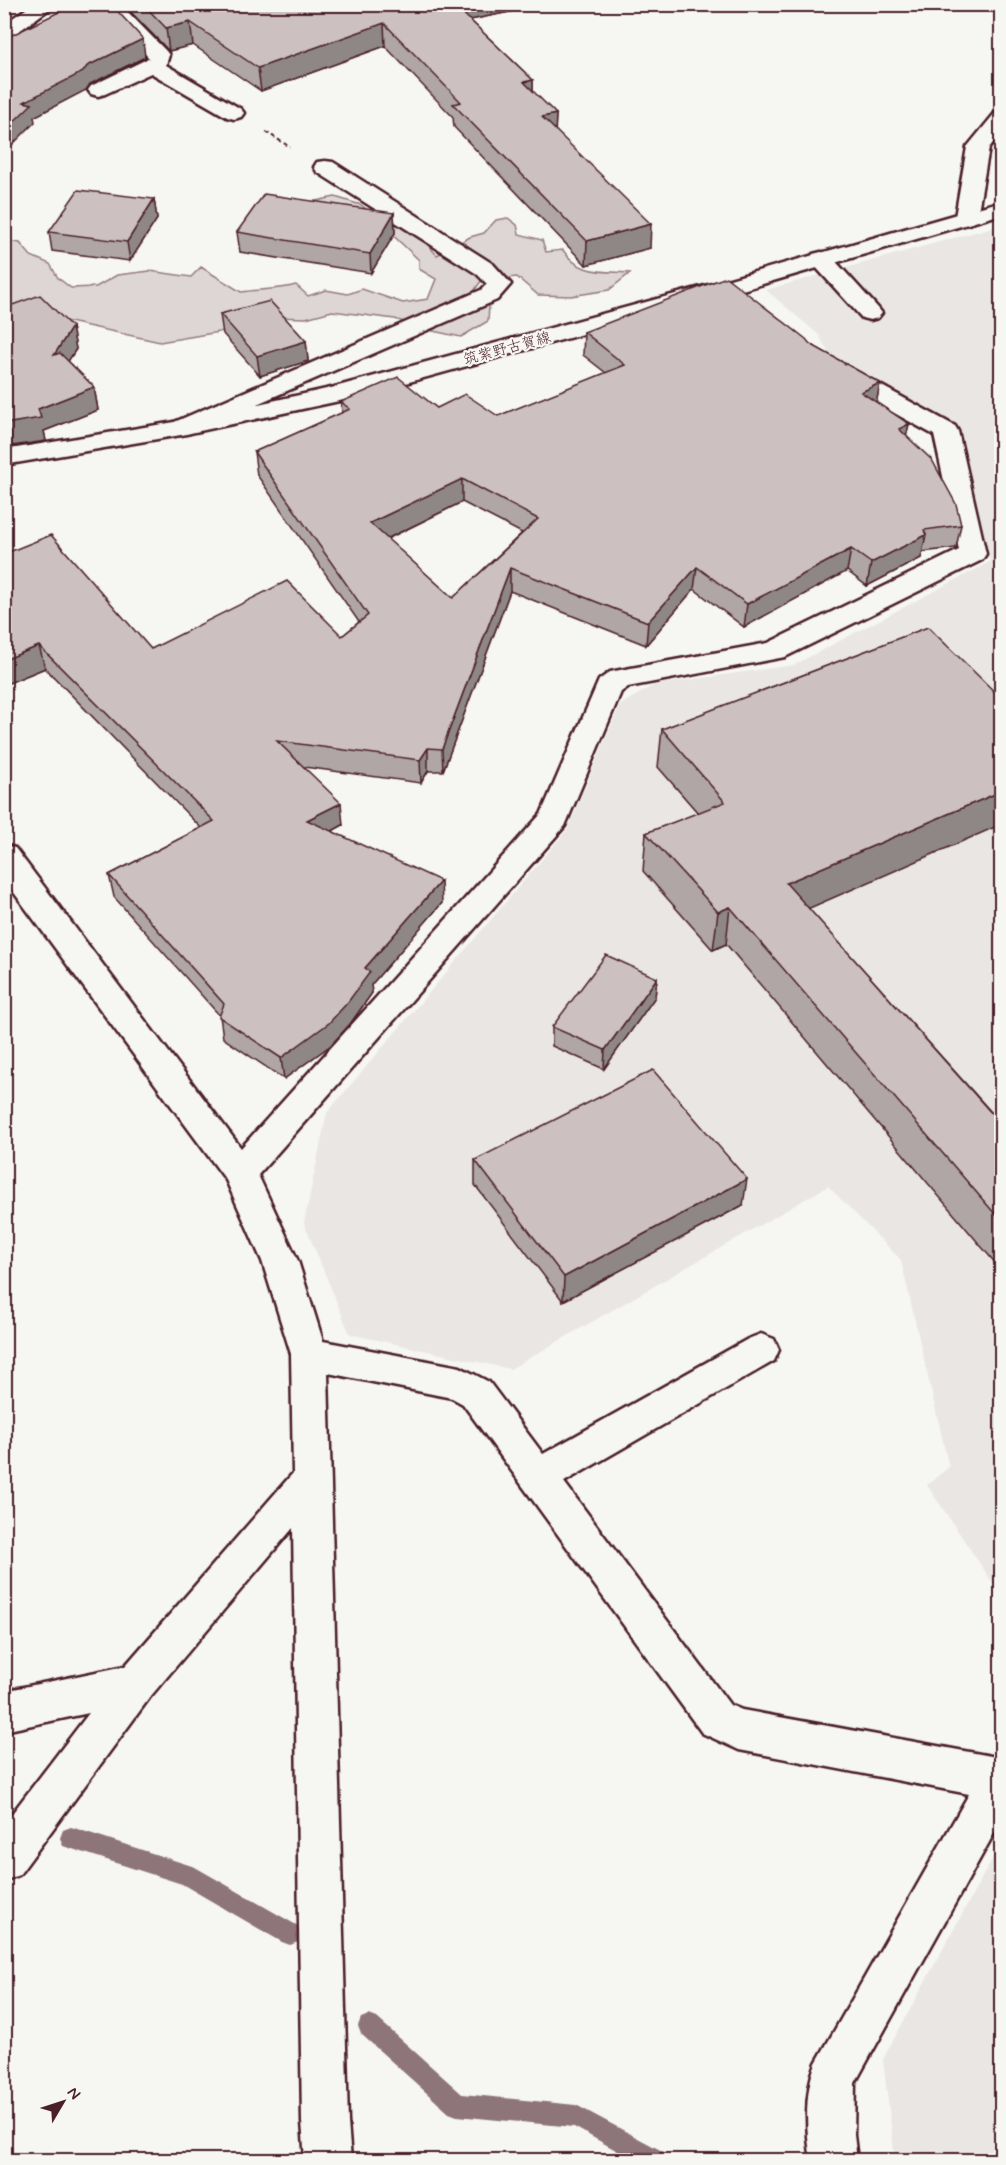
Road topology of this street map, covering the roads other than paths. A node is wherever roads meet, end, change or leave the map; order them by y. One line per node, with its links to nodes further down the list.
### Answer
1 (47, 4): 3 (street)
2 (109, 4): 4 (street)
3 (4, 33)
4 (152, 65): 5 (street); 6 (street)
5 (98, 90)
6 (234, 113)
7 (1002, 117): 10 (street)
8 (325, 167): 16 (street)
9 (1002, 207): 10 (street, 筑紫野古賀線)
10 (966, 217): 11 (street, 筑紫野古賀線)
11 (821, 259): 12 (street, 筑紫野古賀線); 14 (street)
12 (730, 286): 13 (street); 16 (street, 筑紫野古賀線)
13 (757, 304)
14 (870, 313)
15 (816, 360): 19 (street)
16 (181, 428): 17 (street, 筑紫野古賀線)
17 (4, 458)
18 (4, 856): 19 (street)
19 (240, 1172): 21 (street)
20 (761, 1350): 22 (street)
21 (309, 1354): 22 (street); 23 (street)
22 (537, 1477): 28 (street)
23 (311, 1479): 24 (street); 27 (street)
24 (136, 1683): 25 (street); 26 (street)
25 (4, 1711)
26 (4, 1860)
27 (328, 2160)
28 (834, 2160)

